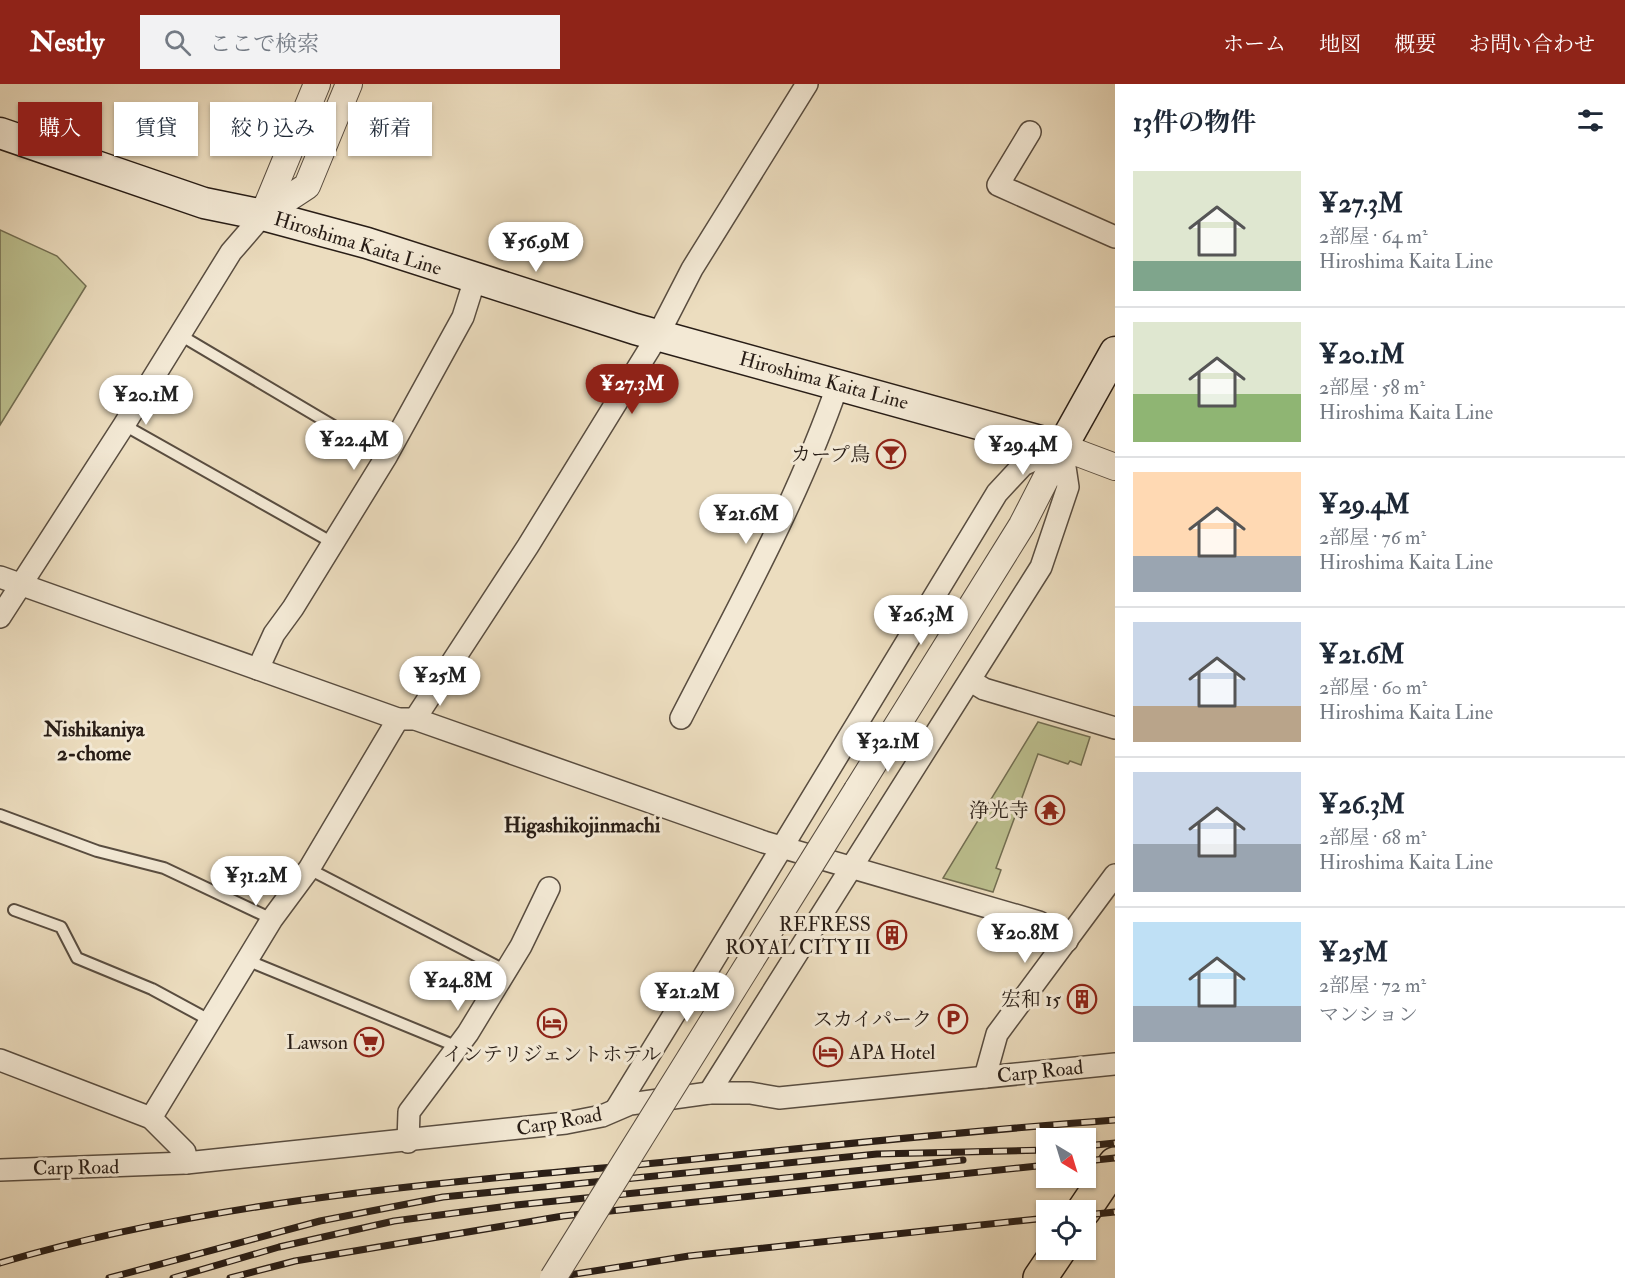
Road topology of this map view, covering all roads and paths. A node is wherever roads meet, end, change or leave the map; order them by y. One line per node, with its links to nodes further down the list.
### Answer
1 (317, 84): 6 (street)
2 (349, 84): 6 (street)
3 (807, 84): 10 (street)
4 (1030, 132): 7 (street)
5 (0, 133): 6 (main road, Hiroshima Kaita Line)
6 (263, 215): 8 (main road, Hiroshima Kaita Line); 9 (street)
7 (1115, 237)
8 (475, 279): 10 (main road, Hiroshima Kaita Line); 15 (street)
9 (180, 335): 13 (street); 15 (lane)
10 (658, 335): 12 (main road, Hiroshima Kaita Line); 24 (street)
11 (1115, 352): 14 (main road)
12 (838, 384): 14 (main road, Hiroshima Kaita Line); 23 (street)
13 (124, 425): 17 (lane); 19 (street)
14 (1062, 447): 16 (street); 22 (street); 27 (street); 51 (street, bridge)
15 (386, 457): 17 (street)
16 (1115, 467)
17 (333, 543): 21 (street)
18 (0, 577): 19 (street)
19 (21, 585): 20 (street); 21 (street)
20 (0, 616)
21 (258, 669): 24 (street)
22 (971, 681): 25 (street); 28 (street)
23 (681, 718)
24 (406, 719): 27 (street); 29 (street)
25 (1115, 728)
26 (0, 815): 33 (lane)
27 (782, 847): 28 (street); 43 (street)
28 (851, 868): 34 (street); 42 (street)
29 (309, 869): 33 (street); 36 (lane)
30 (1115, 875): 34 (street)
31 (549, 888): 36 (street)
32 (15, 910): 37 (lane)
33 (272, 919): 35 (street)
34 (1067, 941): 41 (street)
35 (249, 961): 37 (street); 38 (lane)
36 (506, 971): 38 (street)
37 (211, 1021): 44 (street)
38 (458, 1047): 45 (street)
39 (0, 1060): 44 (street)
40 (1115, 1064): 41 (street, Carp Road)
41 (985, 1077): 42 (street, Carp Road)
42 (709, 1093): 43 (street, Carp Road)
43 (616, 1109): 45 (street, Carp Road)
44 (151, 1118): 46 (street)
45 (408, 1142): 46 (street, Carp Road)
46 (186, 1163): 48 (street, Carp Road)
47 (1115, 1164): 49 (main road)
48 (0, 1170)
49 (1091, 1200)
50 (1052, 1260): 52 (main road)
51 (553, 1278)
52 (1040, 1278)

